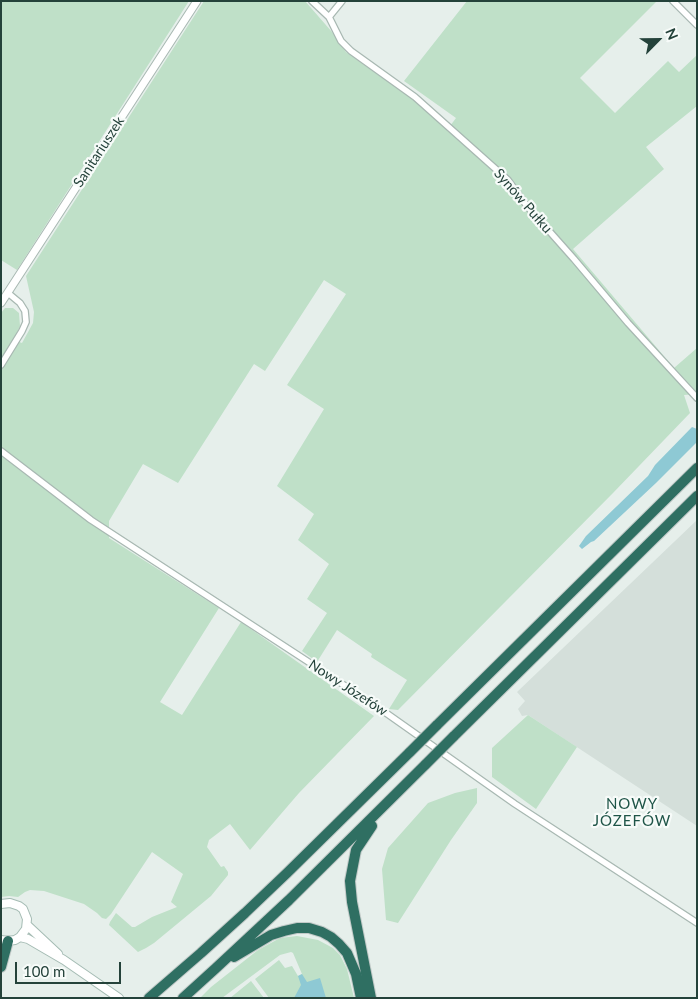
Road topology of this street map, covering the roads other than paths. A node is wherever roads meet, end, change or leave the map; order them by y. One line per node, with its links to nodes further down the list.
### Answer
1 (197, 1): 7 (street, Sanitariuszek)
2 (312, 1): 5 (street, Synów Pułku)
3 (342, 1): 5 (street)
4 (673, 1): 6 (street)
5 (330, 17): 10 (street, Synów Pułku)
6 (697, 25)
7 (8, 293): 8 (street, Sanitariuszek); 9 (street)
8 (1, 303)
9 (1, 364)
10 (697, 398)
11 (1, 452): 16 (street, Nowy Józefów)
12 (697, 468): 23 (highway, bridge)
13 (697, 496): 14 (highway, bridge)
14 (388, 803): 22 (highway); 27 (highway)
15 (1, 904): 17 (main road)
16 (697, 923)
17 (27, 925): 18 (main road); 20 (main road)
18 (20, 936): 19 (main road); 20 (main road)
19 (5, 940): 21 (highway)
20 (64, 960): 24 (main road)
21 (1, 967)
22 (216, 968): 25 (highway); 26 (highway)
23 (150, 997)
24 (119, 998)
25 (183, 998)
26 (362, 998)
27 (371, 998)

